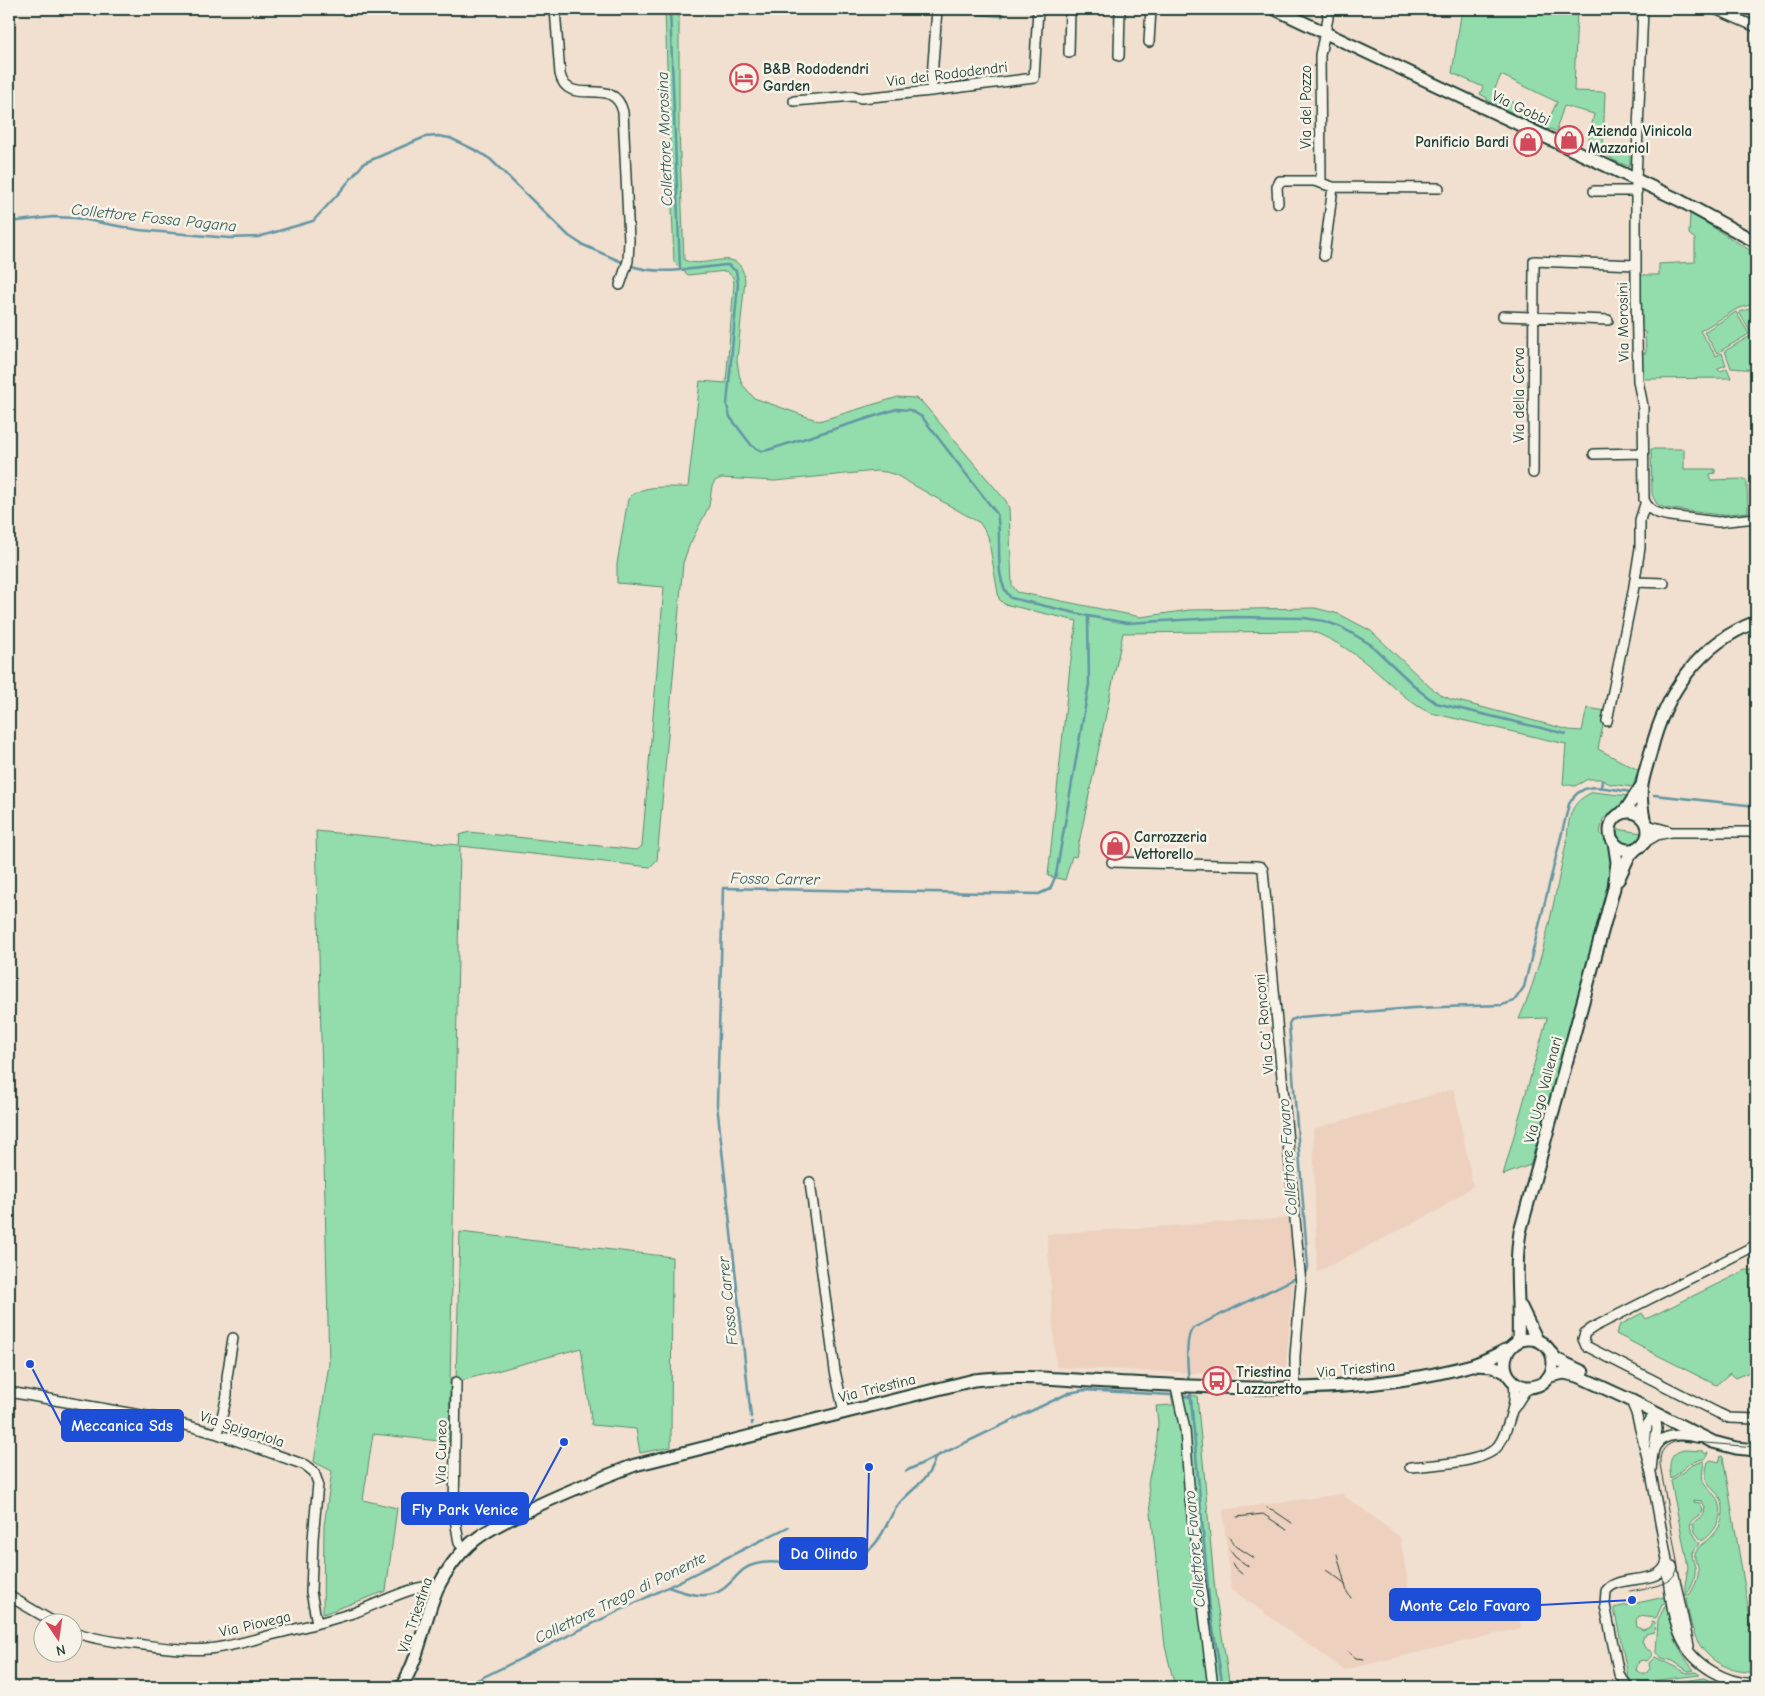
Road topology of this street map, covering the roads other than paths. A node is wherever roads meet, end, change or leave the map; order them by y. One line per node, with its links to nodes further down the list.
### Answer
1 (555, 9): 27 (street)
2 (937, 9): 16 (street)
3 (1038, 9): 16 (street, Via dei Rododendri)
4 (1070, 9): 14 (street)
5 (1120, 9): 15 (street)
6 (1151, 9): 13 (street)
7 (1275, 9): 12 (street, Via Gobbi)
8 (1327, 9): 12 (street)
9 (1643, 9): 19 (street, Via Morosini)
10 (1716, 9): 11 (street)
11 (1756, 27)
12 (1324, 32): 18 (street, Via del Pozzo); 19 (street, Via Gobbi)
13 (1149, 42)
14 (1068, 53)
15 (1119, 56)
16 (931, 91): 17 (street, Via dei Rododendri)
17 (794, 101)
18 (1321, 182): 20 (street); 23 (street)
19 (1636, 185): 22 (street); 24 (street, Via Gobbi); 26 (street, Via Morosini)
20 (1333, 187): 21 (street); 25 (street)
21 (1439, 188)
22 (1594, 191)
23 (1278, 203)
24 (1756, 242)
25 (1324, 256)
26 (1636, 265): 29 (street, Via della Cerva); 31 (street, Via Morosini)
27 (620, 285)
28 (1503, 316): 29 (street)
29 (1534, 317): 30 (street); 33 (street, Via della Cerva)
30 (1608, 320)
31 (1643, 453): 32 (street); 34 (street, Via Morosini)
32 (1594, 454)
33 (1533, 473)
34 (1647, 507): 35 (street); 36 (street, Via Morosini)
35 (1756, 518)
36 (1635, 582): 37 (street); 39 (street, Via Morosini)
37 (1664, 583)
38 (1756, 622): 40 (street, Via Ugo Vallenari)
39 (1608, 721)
40 (1642, 785): 41 (street, Via Ugo Vallenari); 42 (street, Via Ugo Vallenari)
41 (1621, 814): 42 (street); 45 (street, Via Ugo Vallenari)
42 (1645, 822): 43 (street); 46 (street, Via Ugo Vallenari)
43 (1672, 832): 44 (street); 46 (street)
44 (1756, 832)
45 (1614, 842): 46 (street); 48 (street, Via Ugo Vallenari)
46 (1640, 845): 48 (street, Via Ugo Vallenari)
47 (1112, 862): 62 (street, Via Ca' Ronconi)
48 (1614, 888): 51 (street, Via Ugo Vallenari)
49 (810, 1182): 65 (street)
50 (1756, 1245): 68 (street)
51 (1518, 1301): 53 (street, Via Ugo Vallenari); 54 (street, Via Ugo Vallenari)
52 (232, 1338): 69 (street)
53 (1537, 1340): 54 (street); 55 (street)
54 (1514, 1345): 56 (street, Via Triestina); 58 (street)
55 (1552, 1354): 57 (street); 64 (street)
56 (1473, 1364): 58 (street, Via Triestina); 62 (street, Via Triestina)
57 (1550, 1376): 61 (street); 64 (street)
58 (1510, 1377): 61 (street); 66 (street)
59 (456, 1382): 76 (street, Via Cuneo)
60 (1177, 1386): 62 (street, Via Triestina); 65 (street, Via Triestina); 86 (street)
61 (1532, 1387): 66 (street)
62 (1294, 1388)
63 (9, 1392): 69 (street, Via Spigariola)
64 (1627, 1399): 67 (street); 73 (street)
65 (844, 1412): 76 (street, Via Triestina)
66 (1512, 1412): 74 (street)
67 (1655, 1413): 70 (street); 71 (street); 73 (street)
68 (1756, 1420)
69 (218, 1434): 81 (street, Via Spigariola)
70 (1713, 1442): 71 (street); 72 (street)
71 (1654, 1450): 75 (street)
72 (1756, 1450)
73 (1646, 1456): 75 (street)
74 (1410, 1467)
75 (1651, 1473): 77 (street)
76 (465, 1549): 78 (street, Via Triestina)
77 (1665, 1566): 83 (street); 84 (street)
78 (438, 1587): 81 (street, Via Piovega); 85 (street, Via Triestina)
79 (9, 1596): 80 (street)
80 (40, 1614)
81 (317, 1623): 82 (street, Via Piovega)
82 (82, 1634)
83 (1619, 1674): 87 (street); 88 (street)
84 (1756, 1683)
85 (401, 1687)
86 (1213, 1687)
87 (1619, 1687)
88 (1628, 1687)

